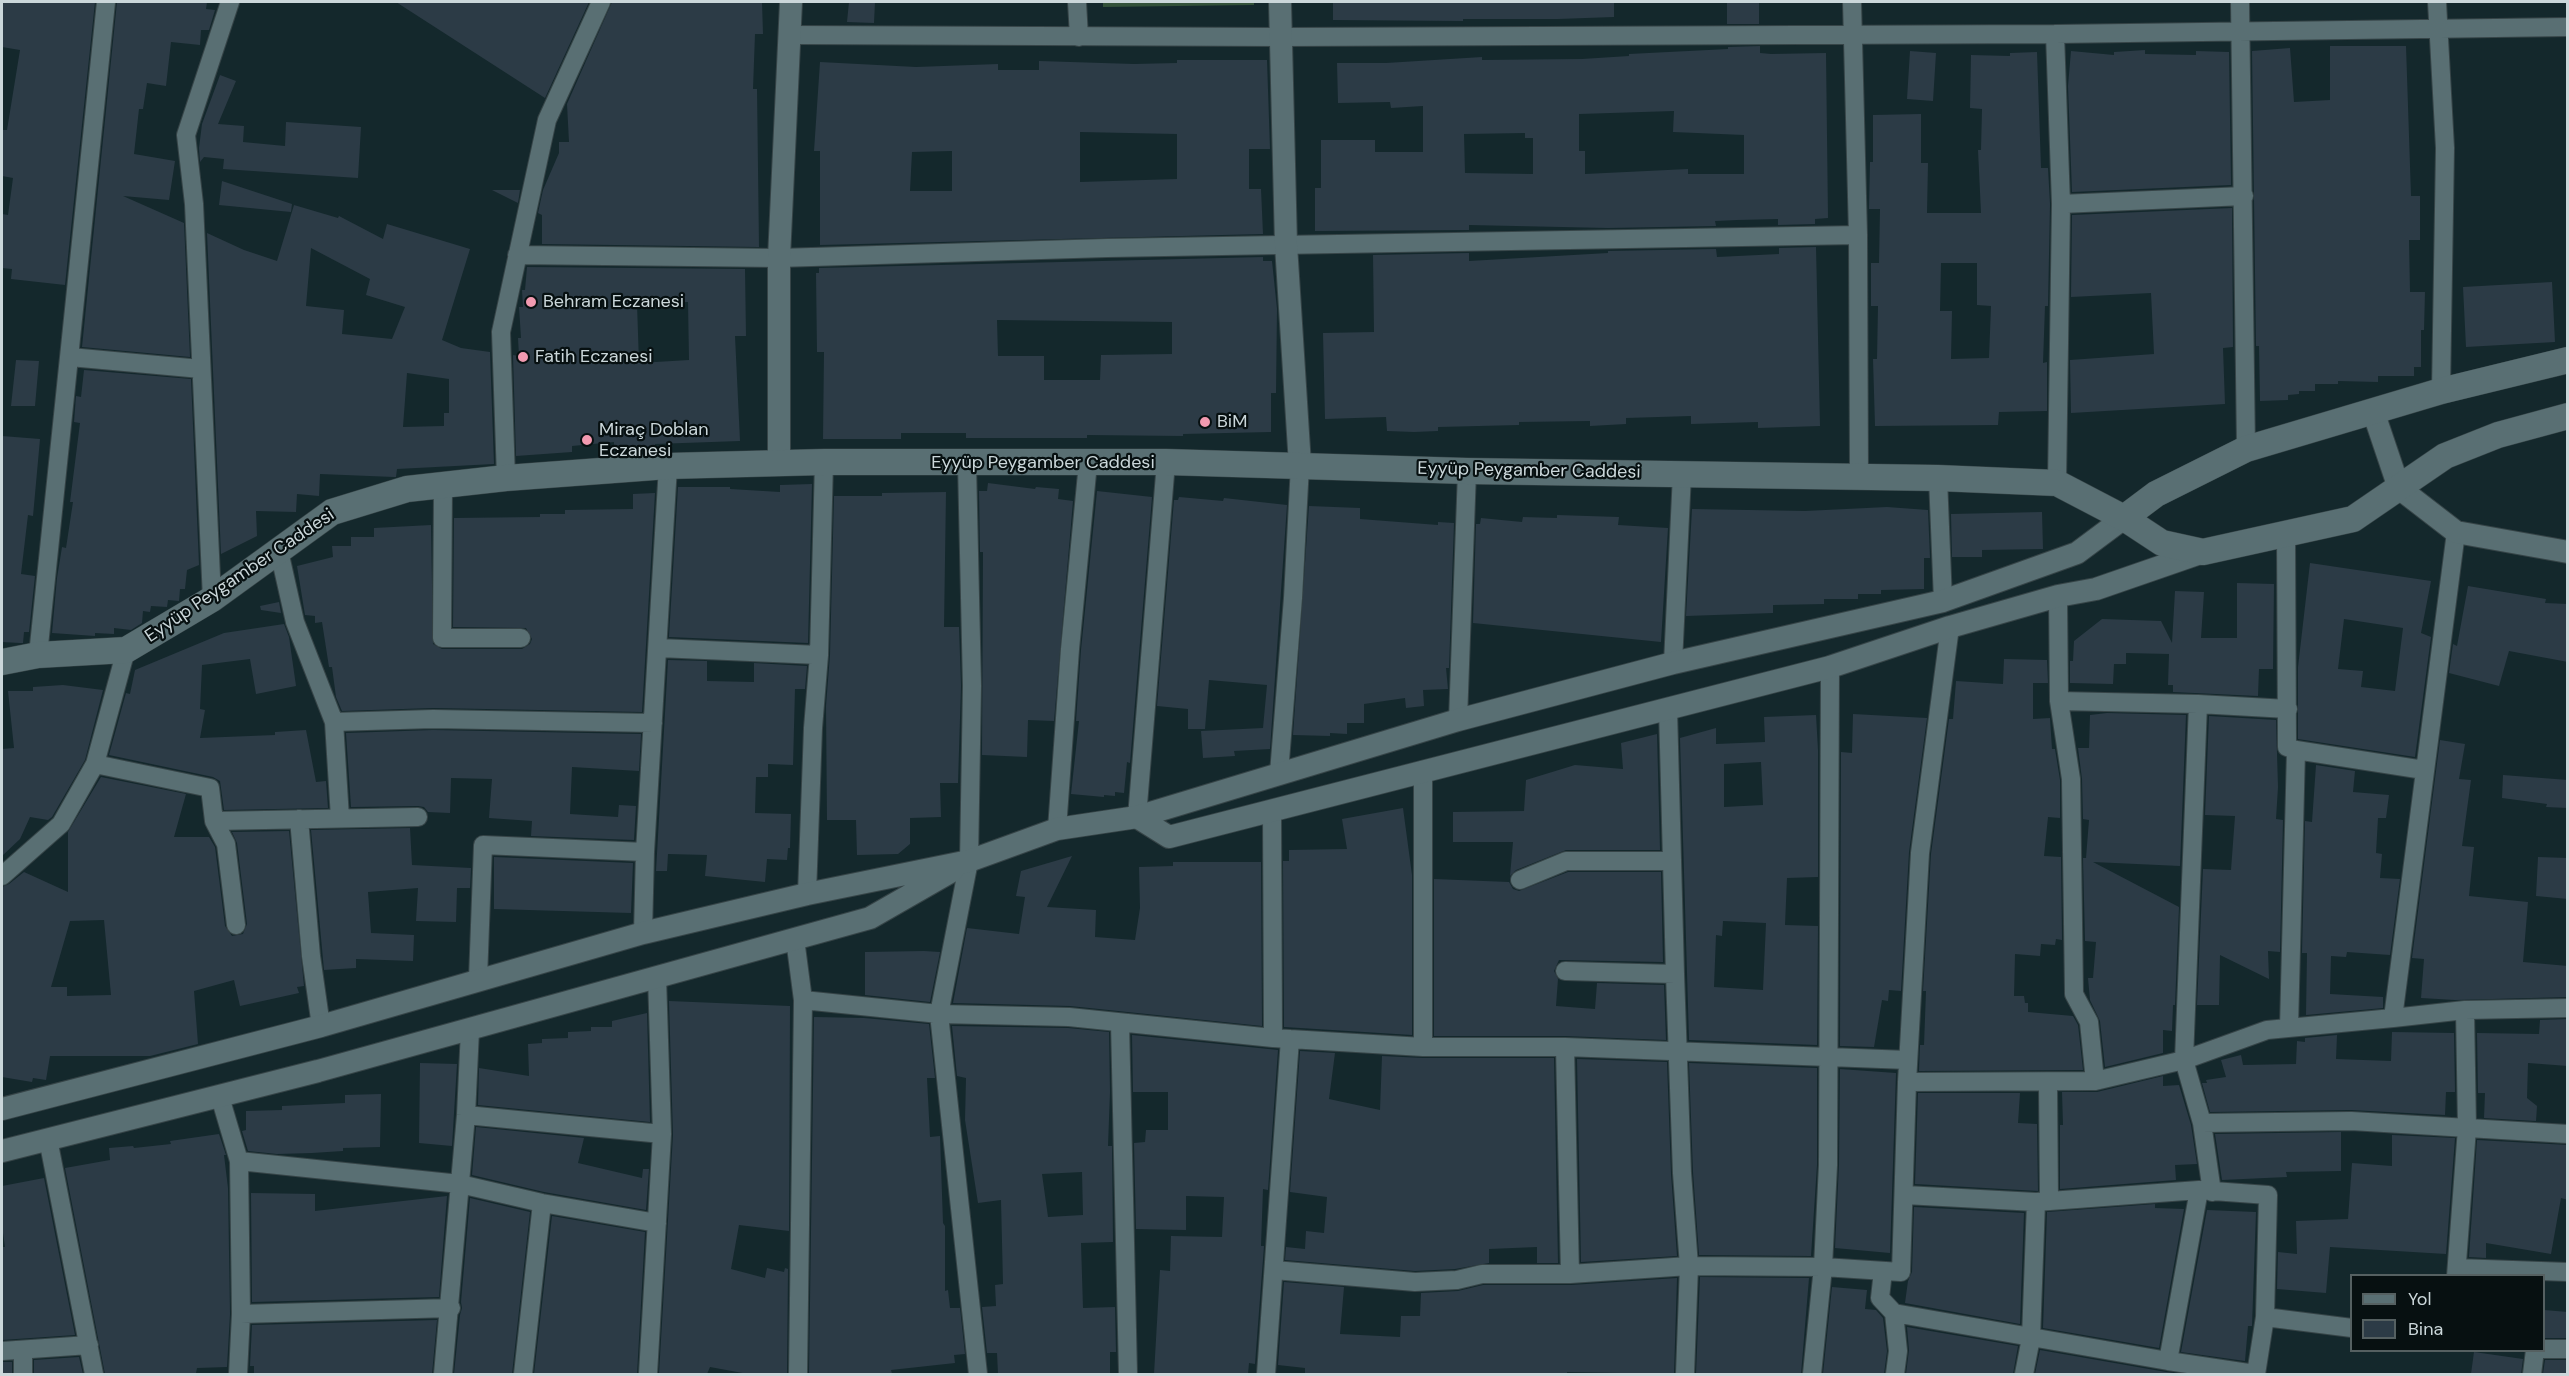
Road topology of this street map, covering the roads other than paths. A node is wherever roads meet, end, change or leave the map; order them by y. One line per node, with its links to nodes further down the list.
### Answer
1 (106, 2): 24 (street)
2 (230, 2): 26 (street)
3 (601, 2): 22 (street)
4 (791, 2): 13 (street)
5 (1077, 2): 16 (street)
6 (1280, 2): 17 (street)
7 (1852, 2): 14 (street)
8 (2240, 2): 12 (street)
9 (2437, 2): 10 (street)
10 (2439, 27): 11 (street); 12 (street); 27 (street)
11 (2568, 27)
12 (2240, 30): 15 (street); 18 (street)
13 (791, 34): 16 (street); 23 (street)
14 (1853, 34): 15 (street); 17 (street); 20 (street)
15 (2055, 34): 19 (street)
16 (1079, 37): 17 (street)
17 (1280, 37): 21 (street)
18 (2244, 196): 19 (street); 30 (street)
19 (2061, 204): 43 (street)
20 (1858, 235): 21 (street); 41 (street)
21 (1286, 245): 23 (street); 36 (street)
22 (517, 255): 23 (street); 40 (street)
23 (779, 258): 33 (street)
24 (70, 357): 26 (street); 59 (street)
25 (2568, 360): 27 (main road)
26 (201, 369): 53 (street)
27 (2441, 391): 28 (main road)
28 (2373, 411): 30 (main road); 45 (street)
29 (2568, 416): 45 (main road)
30 (2246, 449): 46 (main road)
31 (825, 462): 33 (main road, Eyyüp Peygamber Caddesi); 35 (main road, Eyyüp Peygamber Caddesi); 60 (street)
32 (1166, 462): 34 (main road, Eyyüp Peygamber Caddesi); 36 (main road, Eyyüp Peygamber Caddesi); 79 (street)
33 (779, 463): 37 (main road, Eyyüp Peygamber Caddesi)
34 (1088, 463): 35 (main road, Eyyüp Peygamber Caddesi); 82 (street)
35 (967, 464): 84 (street)
36 (1300, 465): 38 (main road, Eyyüp Peygamber Caddesi); 75 (street)
37 (668, 466): 40 (main road, Eyyüp Peygamber Caddesi); 57 (street)
38 (1467, 471): 39 (main road, Eyyüp Peygamber Caddesi); 68 (street)
39 (1682, 474): 41 (main road, Eyyüp Peygamber Caddesi); 62 (street)
40 (506, 478): 44 (main road, Eyyüp Peygamber Caddesi)
41 (1859, 478): 42 (main road, Eyyüp Peygamber Caddesi)
42 (1938, 478): 43 (main road, Eyyüp Peygamber Caddesi); 54 (street)
43 (2057, 483): 46 (main road, Eyyüp Peygamber Caddesi)
44 (443, 485): 49 (main road, Eyyüp Peygamber Caddesi); 56 (street)
45 (2398, 488): 47 (street); 48 (main road)
46 (2124, 518): 50 (main road, Eyyüp Peygamber Caddesi); 54 (street)
47 (2456, 532): 51 (street); 74 (street)
48 (2286, 533): 50 (main road); 67 (street)
49 (279, 551): 53 (main road, Eyyüp Peygamber Caddesi); 69 (street)
50 (2203, 552): 52 (street)
51 (2568, 552)
52 (2058, 596): 55 (street); 64 (street)
53 (212, 599): 58 (main road, Eyyüp Peygamber Caddesi)
54 (1943, 602): 62 (street)
55 (1950, 627): 63 (street); 110 (street)
56 (521, 638)
57 (659, 648): 60 (street); 70 (street)
58 (126, 650): 59 (main road, Eyyüp Peygamber Caddesi); 72 (street)
59 (38, 655): 61 (main road, Eyyüp Peygamber Caddesi)
60 (819, 655): 88 (street)
61 (2, 662)
62 (1673, 663): 68 (street)
63 (1830, 667): 66 (street); 109 (street)
64 (2059, 701): 65 (street); 112 (street)
65 (2198, 704): 67 (street); 111 (street)
66 (1668, 709): 73 (street); 85 (street)
67 (2288, 709): 71 (street)
68 (1458, 720): 75 (street)
69 (334, 722): 70 (street); 77 (street)
70 (653, 723): 83 (street)
71 (2296, 750): 74 (street); 103 (street)
72 (95, 764): 81 (street); 86 (street)
73 (1423, 770): 76 (street); 106 (street)
74 (2424, 770): 100 (street)
75 (1279, 773): 79 (street)
76 (1272, 811): 79 (street); 105 (street)
77 (340, 818): 78 (street); 80 (street)
78 (418, 818)
79 (1137, 818): 82 (street)
80 (299, 819): 81 (street); 102 (street)
81 (214, 821): 89 (street)
82 (1057, 829): 84 (street)
83 (645, 852): 90 (street); 95 (street)
84 (969, 861): 88 (street); 91 (street); 99 (street)
85 (1672, 861): 87 (street); 93 (street)
86 (2, 876)
87 (1520, 880)
88 (807, 894): 90 (street)
89 (236, 925)
90 (643, 933): 95 (street)
91 (795, 939): 94 (street); 96 (street)
92 (1565, 971): 93 (street)
93 (1675, 974): 108 (street)
94 (657, 977): 104 (street); 120 (street)
95 (478, 979): 102 (street)
96 (803, 1000): 99 (street); 157 (street)
97 (2568, 1008): 98 (street)
98 (2465, 1010): 100 (street); 119 (street)
99 (939, 1014): 101 (street); 158 (street)
100 (2393, 1018): 103 (street)
101 (1120, 1023): 105 (street); 159 (street)
102 (321, 1026): 116 (street)
103 (2289, 1027): 111 (street)
104 (470, 1030): 115 (street); 117 (street)
105 (1281, 1039): 106 (street); 133 (street)
106 (1423, 1047): 107 (street)
107 (1565, 1047): 108 (street); 137 (street)
108 (1678, 1052): 109 (street); 131 (street)
109 (1829, 1057): 110 (street); 132 (street)
110 (1908, 1060): 113 (street)
111 (2184, 1060): 112 (street); 118 (street)
112 (2095, 1081): 114 (street)
113 (1907, 1082): 114 (street); 127 (street)
114 (2048, 1083): 128 (street)
115 (220, 1097): 122 (street); 124 (street)
116 (2, 1109)
117 (466, 1115): 120 (street); 125 (street)
118 (2202, 1123): 119 (street); 126 (street)
119 (2467, 1128): 121 (street); 135 (street)
120 (662, 1134): 130 (street)
121 (2568, 1134)
122 (48, 1139): 123 (street); 144 (street)
123 (2, 1151)
124 (239, 1161): 125 (street); 140 (street)
125 (460, 1184): 129 (street); 138 (street)
126 (2206, 1191): 128 (street); 141 (street); 150 (street)
127 (1905, 1195): 128 (street); 134 (street)
128 (2043, 1202): 143 (street)
129 (542, 1203): 130 (street); 155 (street)
130 (657, 1223): 156 (street)
131 (1689, 1266): 132 (street); 137 (street); 161 (street)
132 (1823, 1267): 134 (street); 162 (street)
133 (1274, 1270): 137 (street); 160 (street)
134 (1882, 1271): 139 (street)
135 (2456, 1272): 136 (street)
136 (2568, 1272)
137 (1570, 1274)
138 (451, 1308): 140 (street); 154 (street)
139 (1894, 1313): 143 (street); 163 (street)
140 (241, 1314): 153 (street)
141 (2265, 1317): 142 (street); 165 (street)
142 (2350, 1328)
143 (2031, 1338): 150 (street); 164 (street)
144 (89, 1345): 147 (street); 152 (street)
145 (2545, 1349): 146 (street)
146 (2568, 1349)
147 (23, 1350): 148 (street); 151 (street)
148 (2, 1351)
149 (2535, 1352): 166 (street)
150 (2169, 1361): 165 (street)
151 (23, 1374)
152 (94, 1374)
153 (238, 1374)
154 (443, 1374)
155 (523, 1374)
156 (648, 1374)
157 (798, 1374)
158 (978, 1374)
159 (1128, 1374)
160 (1266, 1374)
161 (1685, 1374)
162 (1812, 1374)
163 (1895, 1374)
164 (2024, 1374)
165 (2256, 1374)
166 (2532, 1374)

